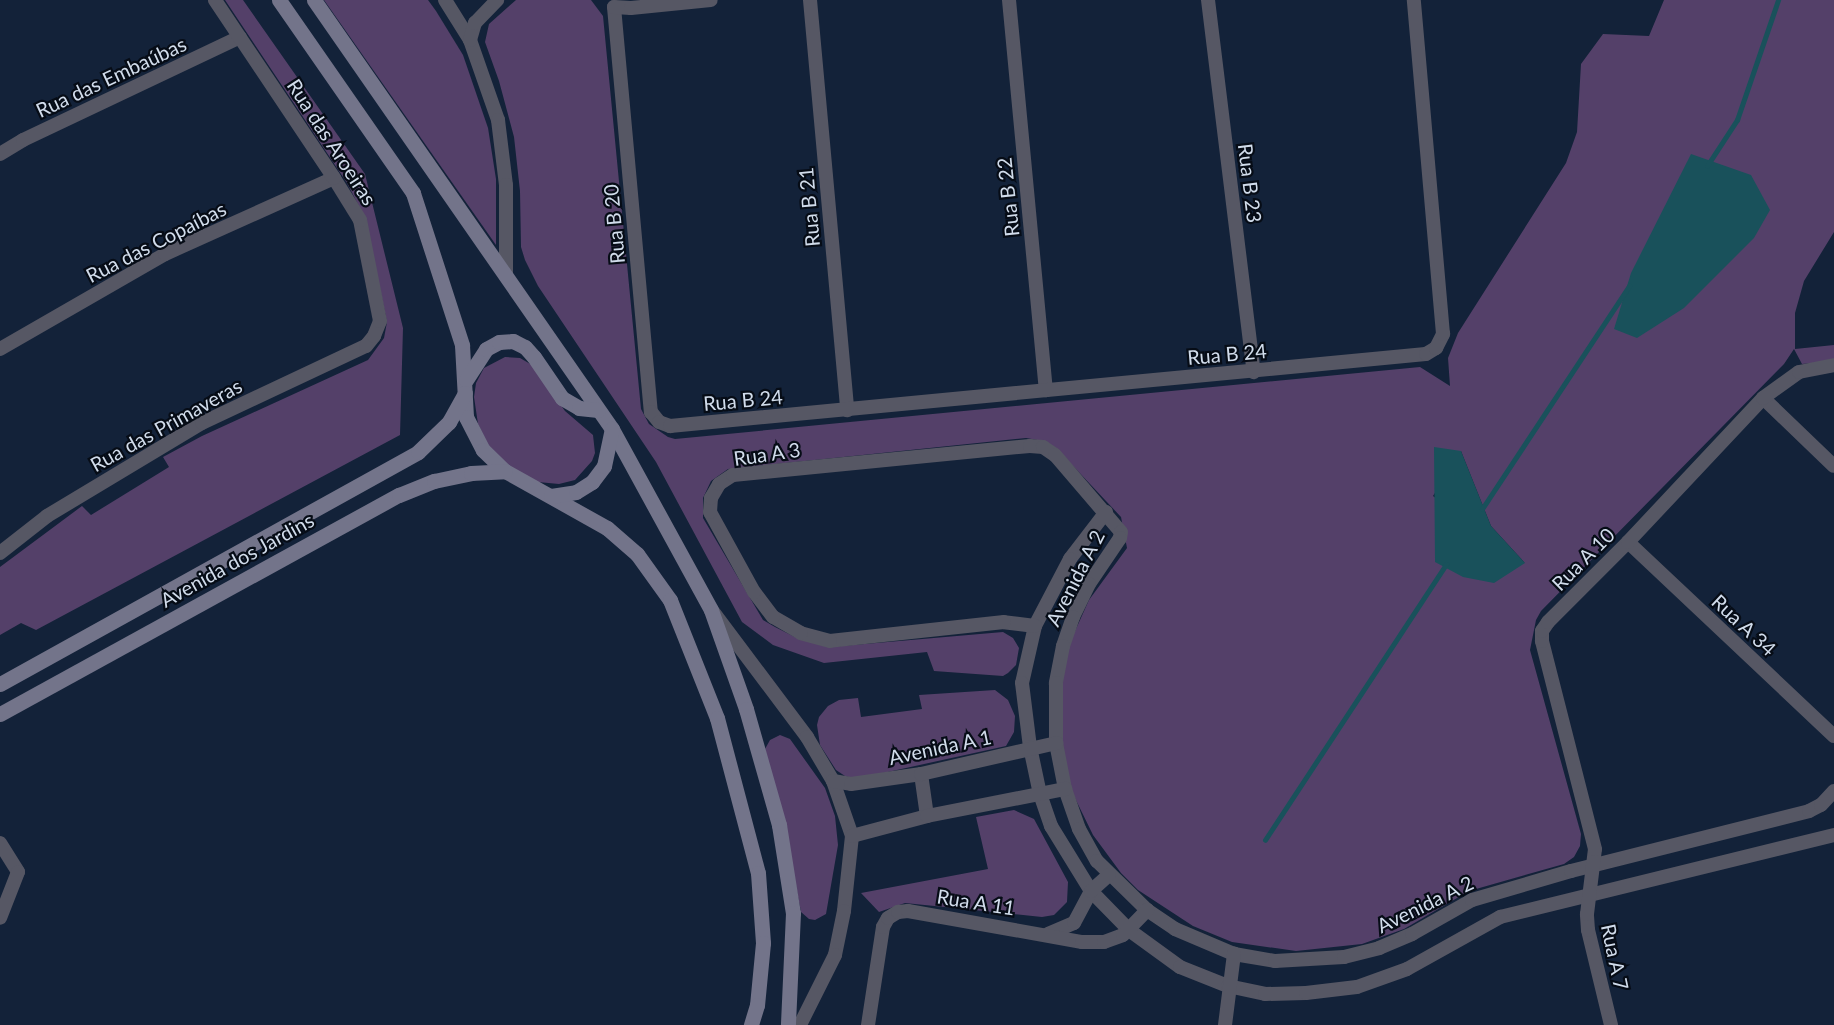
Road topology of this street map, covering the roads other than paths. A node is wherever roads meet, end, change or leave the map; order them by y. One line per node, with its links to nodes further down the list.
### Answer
1 (214, 0): 12 (street, Rua das Aroeiras)
2 (279, 0): 21 (street)
3 (315, 0): 16 (street)
4 (445, 0): 13 (street)
5 (497, 0): 13 (street)
6 (711, 0): 11 (street)
7 (810, 0): 25 (street, Rua B 21)
8 (1009, 0): 22 (street, Rua B 22)
9 (1208, 0): 20 (street, Rua B 23)
10 (1414, 0): 20 (street, Rua B 24)
11 (609, 3): 26 (street, Rua B 20)
12 (240, 37): 14 (street, Rua das Embaúbas); 15 (street, Rua das Aroeiras)
13 (470, 40): 16 (street)
14 (0, 154)
15 (334, 178): 17 (street, Rua das Aroeiras); 18 (street, Rua das Copaíbas)
16 (506, 276): 24 (street)
17 (380, 321): 33 (street, Rua das Primaveras)
18 (0, 349)
19 (1834, 365): 23 (street, Rua A 10)
20 (1254, 372): 22 (street, Rua B 24)
21 (466, 385): 24 (street, Avenida dos Jardins); 29 (street); 36 (street, Avenida dos Jardins)
22 (1046, 390): 25 (street, Rua B 24)
23 (1763, 398): 28 (street); 32 (street, Rua A 10)
24 (598, 410): 27 (street)
25 (847, 410): 26 (street, Rua B 24)
26 (670, 426)
27 (612, 429): 30 (street); 34 (street)
28 (1834, 466)
29 (505, 471): 30 (street); 37 (street, Avenida dos Jardins)
30 (551, 496): 60 (street)
31 (1106, 512): 35 (street, Avenida A 2); 35 (street, Rua A 3); 39 (street, Avenida A 2)
32 (1628, 542): 38 (street, Rua A 34); 50 (street, Rua A 10)
33 (0, 553)
34 (711, 610): 42 (street); 61 (street)
35 (1035, 626): 40 (street, Avenida A 2)
36 (0, 684)
37 (0, 714)
38 (1834, 736)
39 (1056, 742): 40 (street, Avenida A 1); 43 (street, Avenida A 2)
40 (1030, 747): 41 (street, Avenida A 1); 45 (street, Avenida A 2)
41 (921, 774): 42 (street, Avenida A 1); 46 (street)
42 (833, 781): 48 (street)
43 (1065, 789): 45 (street); 51 (street, Avenida A 2)
44 (1834, 791): 50 (street, Avenida A 2)
45 (1040, 794): 46 (street); 52 (street, Avenida A 2)
46 (927, 816): 48 (street)
47 (1834, 835): 53 (street, Avenida A 2)
48 (852, 836): 62 (street)
49 (0, 843): 55 (street)
50 (1595, 865): 53 (street, Rua A 7); 58 (street, Avenida A 2)
51 (1109, 875): 52 (street); 54 (street, Avenida A 2)
52 (1091, 891): 56 (street, Avenida A 2); 57 (street)
53 (1589, 896): 59 (street, Avenida A 2); 65 (street, Rua A 7)
54 (1147, 910): 56 (street, Rua A 11); 58 (street, Avenida A 2)
55 (0, 918)
56 (1129, 930): 57 (street, Rua A 11); 59 (street, Avenida A 2)
57 (1048, 934): 63 (street, Rua A 11)
58 (1234, 954): 59 (street)
59 (1228, 986): 64 (street)
60 (752, 1025)
61 (788, 1025)
62 (800, 1025)
63 (868, 1025)
64 (1225, 1025)
65 (1611, 1025)

